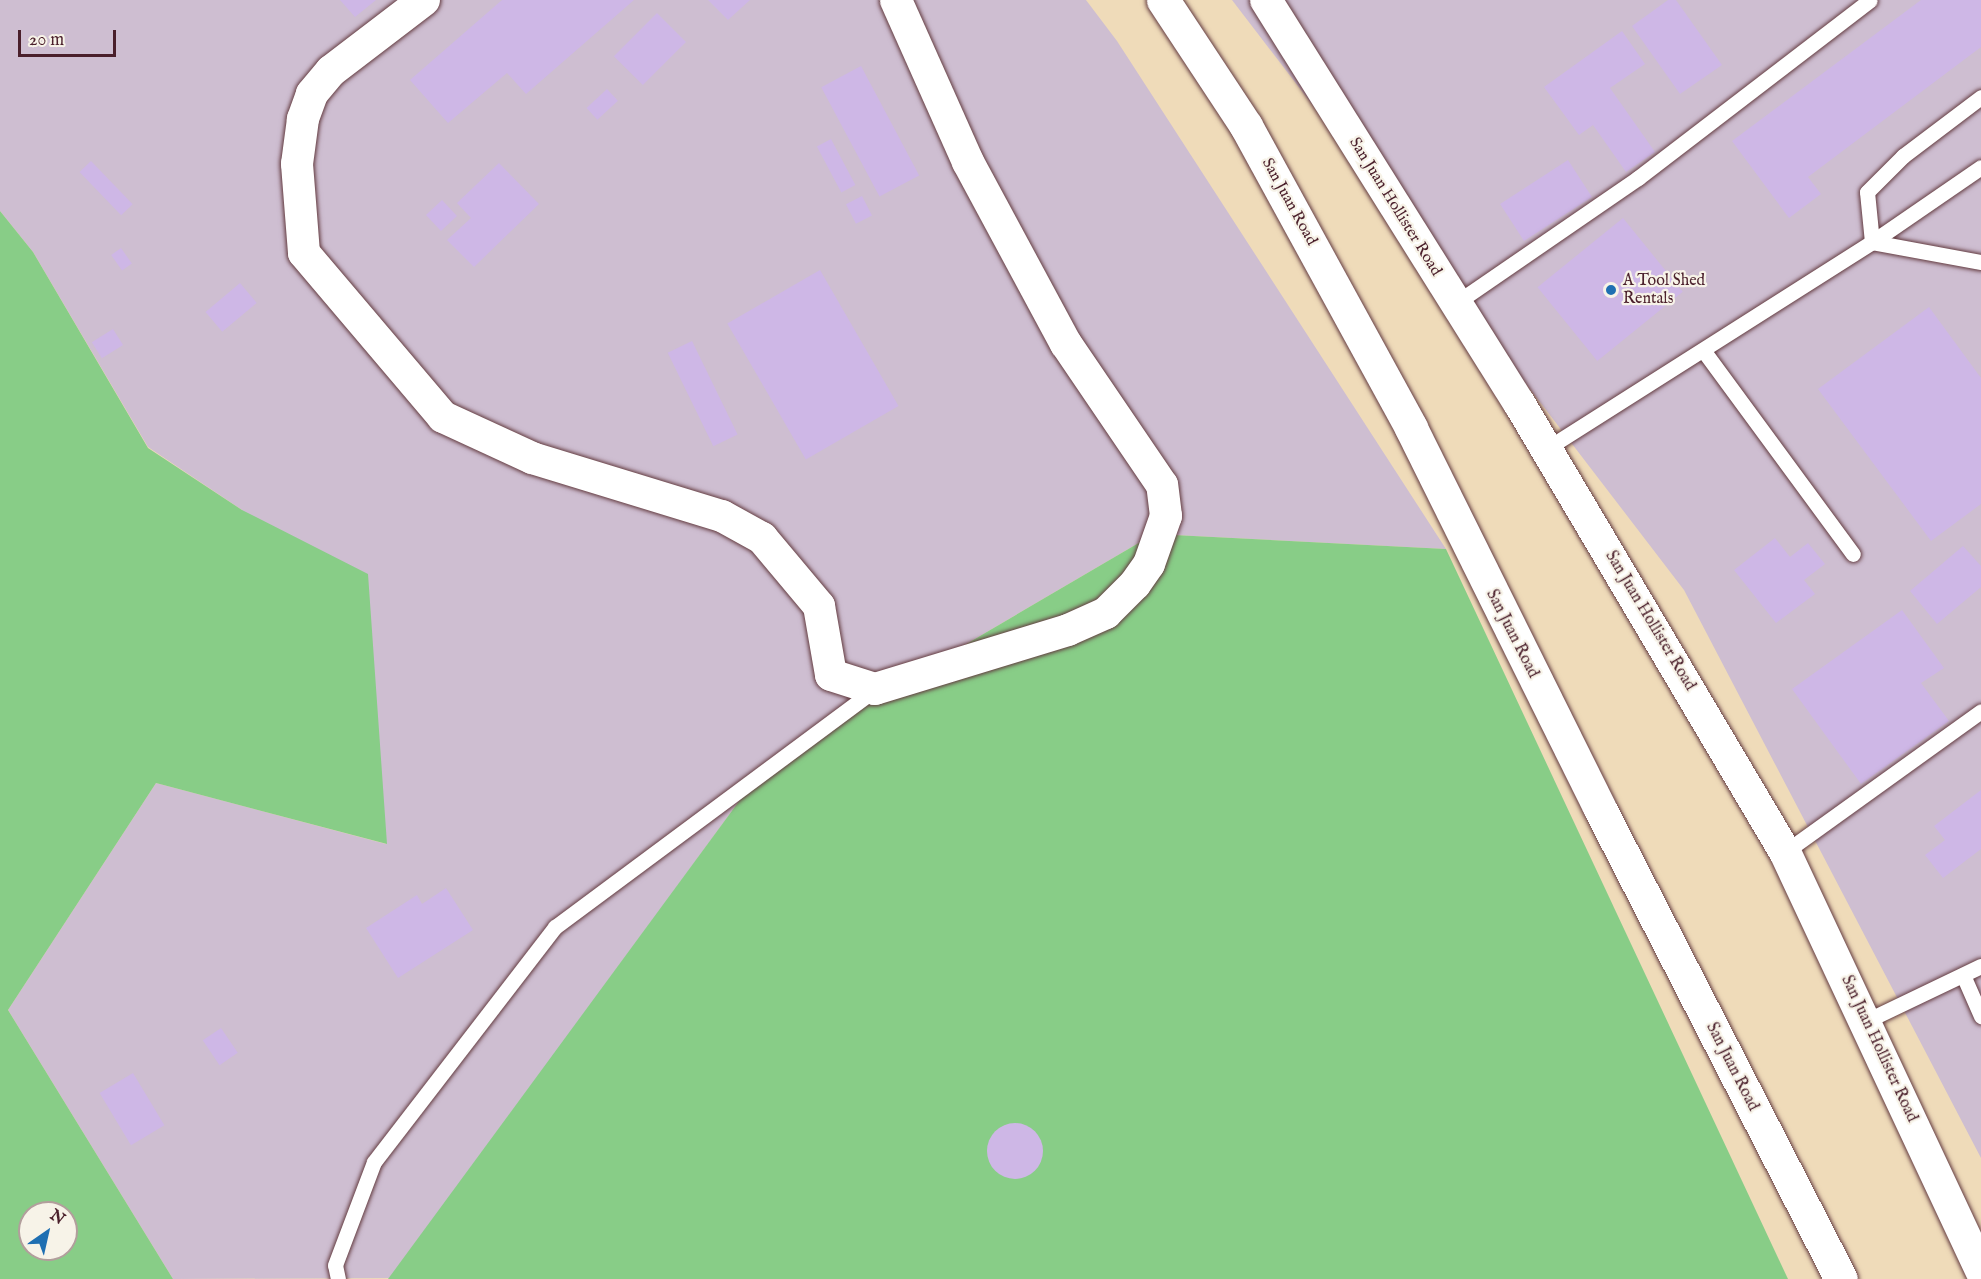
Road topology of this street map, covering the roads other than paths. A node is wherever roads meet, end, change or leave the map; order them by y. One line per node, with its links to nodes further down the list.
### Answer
1 (424, 0): 14 (street)
2 (896, 0): 14 (street)
3 (1163, 0): 23 (main road, San Juan Road)
4 (1266, 0): 10 (street, San Juan Hollister Road)
5 (1870, 0): 10 (lane)
6 (1981, 97): 8 (lane)
7 (1981, 167): 8 (lane)
8 (1872, 242): 9 (lane); 11 (lane)
9 (1981, 262)
10 (1456, 303): 12 (street, San Juan Hollister Road)
11 (1703, 350): 12 (lane); 13 (lane)
12 (1546, 449): 16 (street, San Juan Hollister Road)
13 (1853, 554)
14 (875, 689): 22 (lane)
15 (1981, 711): 16 (lane)
16 (1785, 852): 20 (street, San Juan Hollister Road)
17 (1981, 966): 18 (lane)
18 (1963, 975): 19 (lane); 20 (lane)
19 (1981, 1016)
20 (1866, 1021): 21 (street, San Juan Hollister Road)
21 (1981, 1271)
22 (338, 1279)
23 (1841, 1279)

